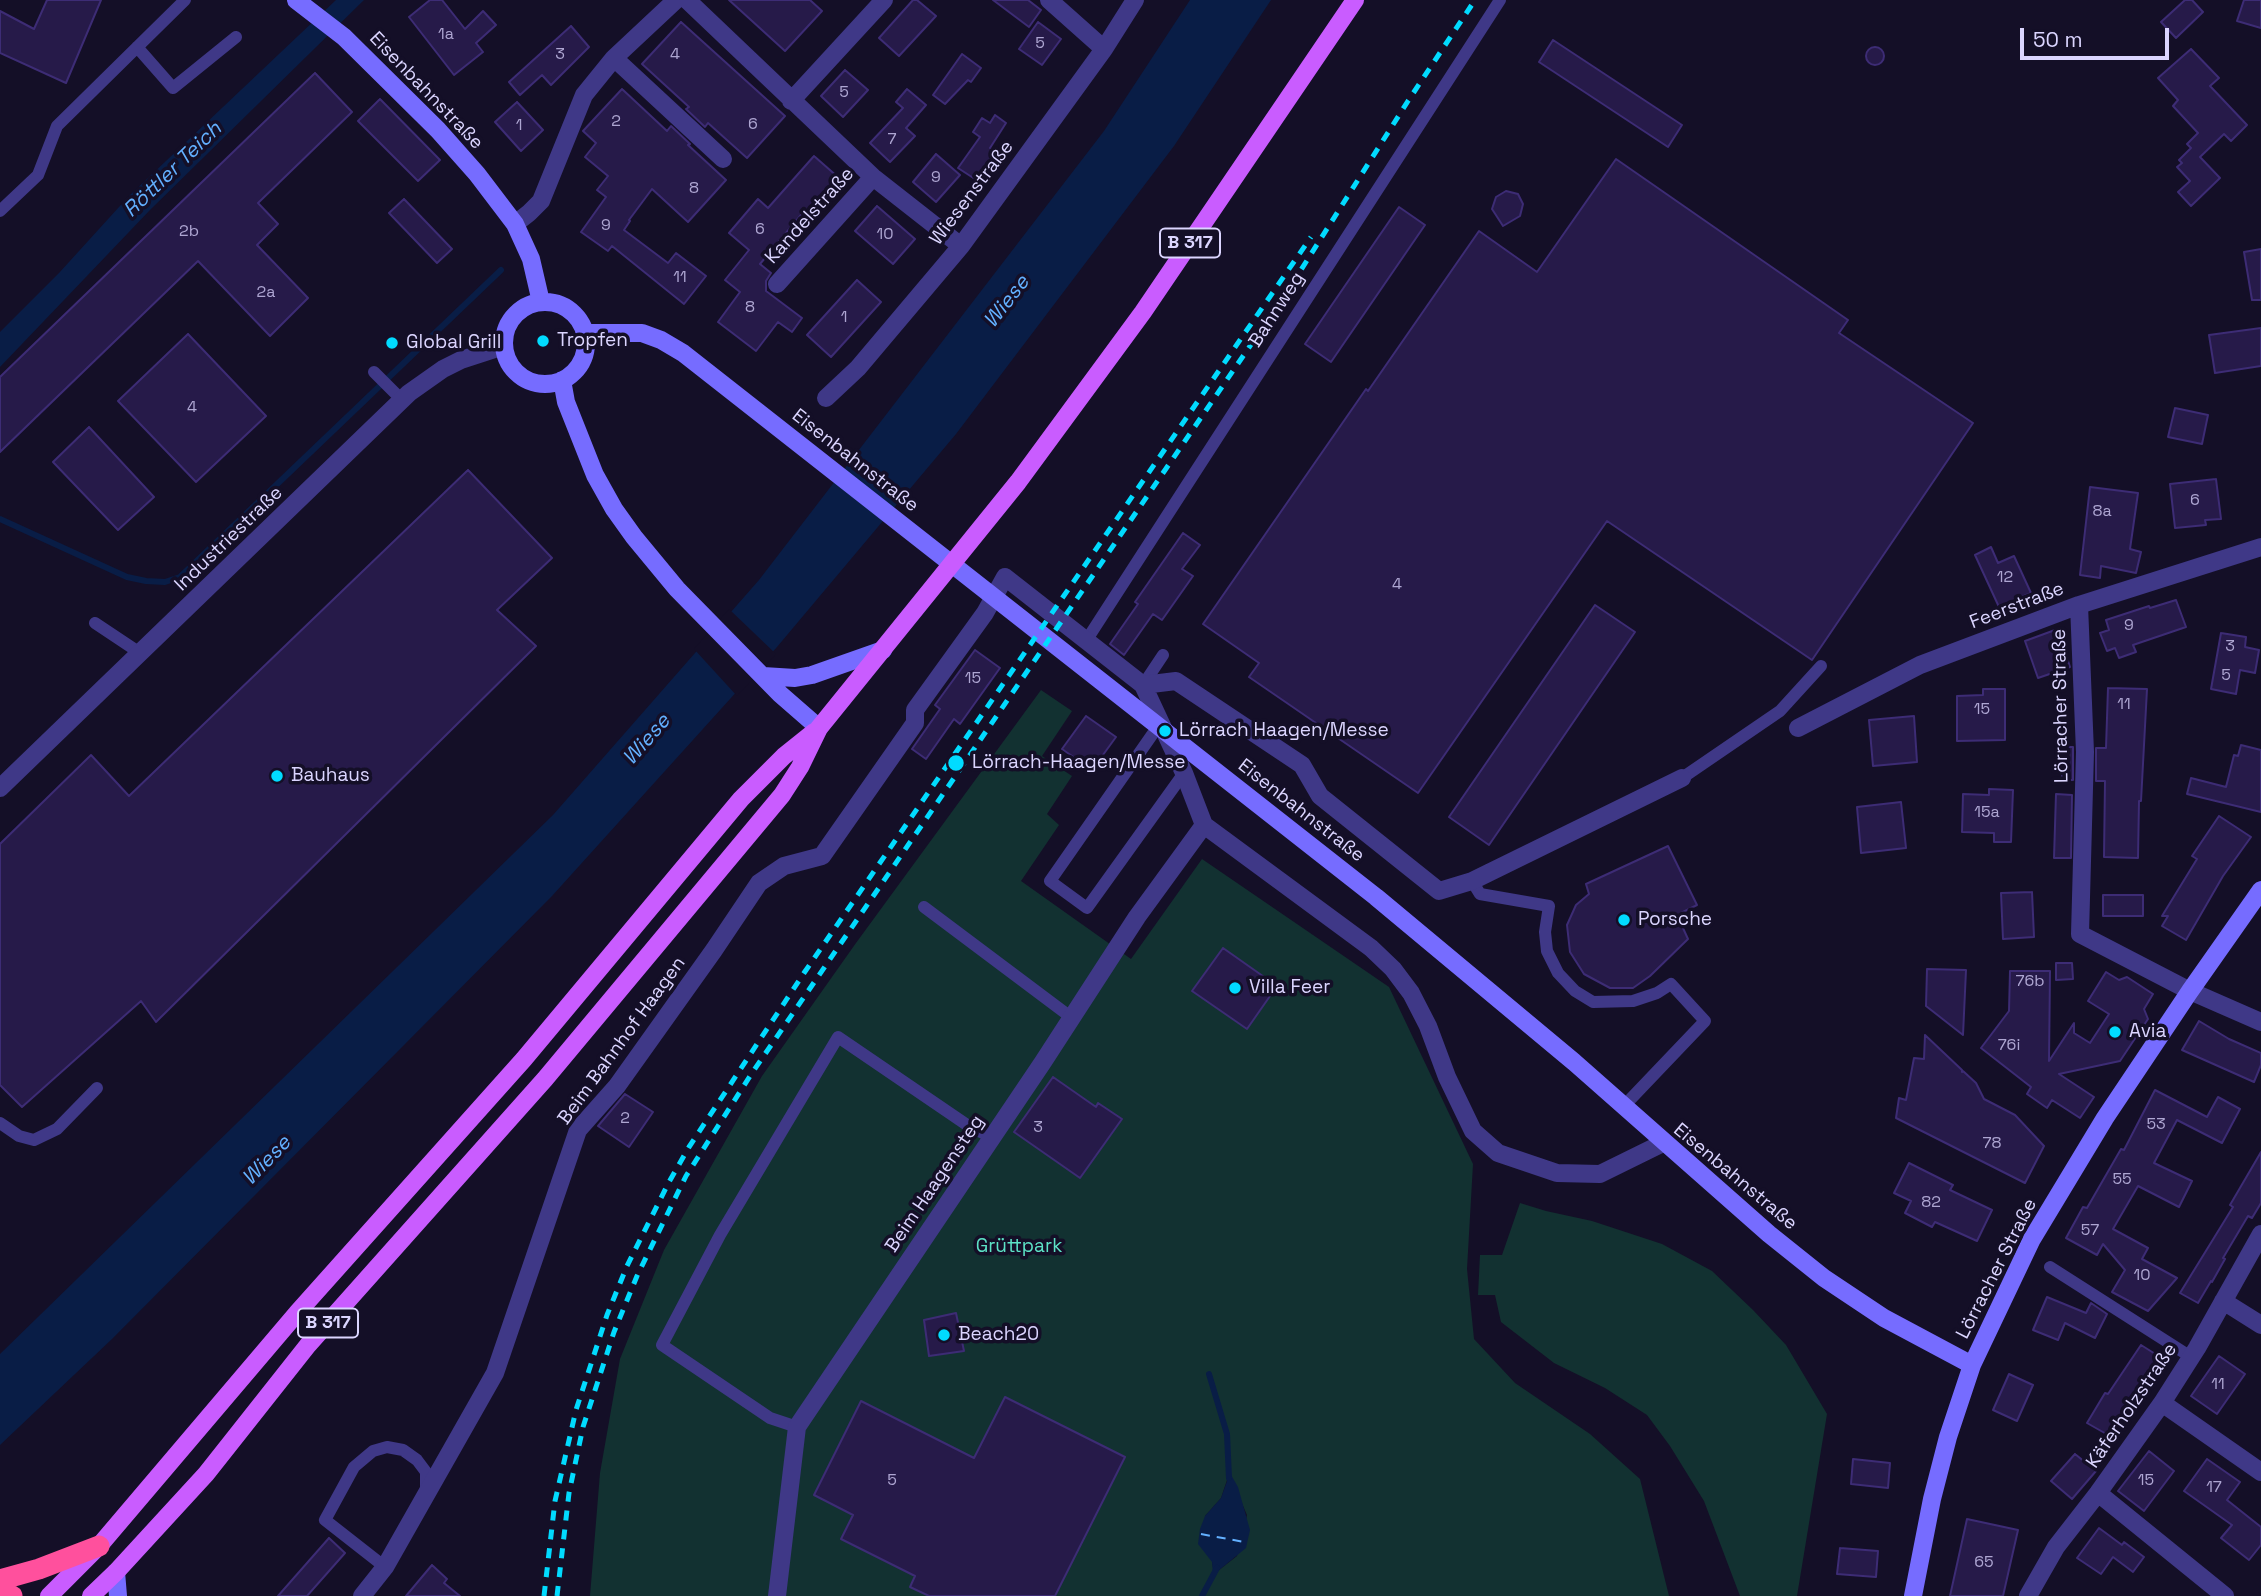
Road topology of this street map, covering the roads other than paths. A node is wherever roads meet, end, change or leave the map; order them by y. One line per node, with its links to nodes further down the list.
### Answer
1 (185, 0): 11 (lane)
2 (296, 0): 18 (street, Eisenbahnstraße)
3 (676, 0): 13 (street)
4 (687, 0): 14 (street, Kandelstraße)
5 (884, 0): 14 (street)
6 (1049, 0): 12 (street)
7 (1135, 0): 12 (street, Wiesenstraße)
8 (1355, 0): 32 (main road, B 317)
9 (1500, 0): 31 (lane, Bahnweg)
10 (236, 37): 11 (lane)
11 (137, 47): 17 (lane)
12 (1104, 49): 19 (street, Wiesenstraße)
13 (614, 58): 15 (street); 18 (street)
14 (791, 101): 16 (street, Kandelstraße)
15 (723, 159)
16 (873, 177): 19 (street, Kandelstraße); 20 (street, Kandelstraße)
17 (0, 211)
18 (514, 224): 21 (street, Eisenbahnstraße)
19 (961, 246): 27 (street, Wiesenstraße)
20 (777, 284)
21 (541, 302): 22 (street); 23 (street)
22 (584, 333): 25 (street); 52 (street, Eisenbahnstraße)
23 (504, 346): 25 (street); 26 (street, Industriestraße)
24 (374, 372): 26 (lane)
25 (562, 380): 36 (street)
26 (396, 394): 33 (street, Industriestraße)
27 (826, 397)
28 (2261, 547): 29 (street, Feerstraße)
29 (2079, 605): 40 (street, Feerstraße); 48 (street, Lörracher Straße)
30 (95, 622): 33 (lane)
31 (1086, 641): 37 (street); 66 (street, Beim Bahnhof Haagen)
32 (883, 650): 36 (street); 39 (main road, B 317)
33 (140, 653): 43 (street, Industriestraße)
34 (1163, 655): 37 (lane)
35 (1821, 666): 42 (lane)
36 (763, 676): 39 (street)
37 (1143, 685): 38 (street); 45 (street)
38 (1161, 722): 41 (street); 41 (lane)
39 (820, 728): 67 (main road, B 317); 69 (main road, B 317)
40 (1798, 728)
41 (1184, 773): 44 (street)
42 (1682, 778): 45 (street)
43 (0, 788)
44 (1204, 825): 49 (street, Beim Haagensteg); 55 (street)
45 (1472, 881): 52 (lane)
46 (2261, 890): 48 (street, Lörracher Straße)
47 (924, 907): 49 (lane)
48 (2190, 991): 50 (street); 61 (street, Lörracher Straße)
49 (1072, 1018): 54 (street, Beim Haagensteg)
50 (2261, 1022)
51 (97, 1088): 53 (lane)
52 (1623, 1107): 55 (street, Eisenbahnstraße)
53 (0, 1123)
54 (992, 1137): 63 (street, Beim Haagensteg); 63 (lane)
55 (1663, 1143): 61 (street, Eisenbahnstraße)
56 (2261, 1234): 58 (street, Käferholzstraße)
57 (2050, 1267): 60 (lane)
58 (2223, 1301): 59 (street); 60 (street, Käferholzstraße)
59 (2261, 1325)
60 (2191, 1357): 62 (street, Käferholzstraße)
61 (1972, 1365): 78 (street, Lörracher Straße)
62 (2162, 1403): 64 (street); 65 (street, Käferholzstraße)
63 (797, 1427): 77 (street, Beim Haagensteg)
64 (2261, 1472)
65 (2098, 1493): 79 (street, Käferholzstraße); 80 (street)
66 (426, 1494): 68 (street, Beim Bahnhof Haagen); 68 (lane)
67 (99, 1546): 70 (highway); 73 (main road, B 317)
68 (384, 1567): 76 (street, Beim Bahnhof Haagen)
69 (117, 1572): 74 (main road, B 317); 75 (street)
70 (0, 1580)
71 (0, 1591): 72 (highway)
72 (12, 1596)
73 (49, 1596)
74 (91, 1596)
75 (118, 1596)
76 (362, 1596)
77 (777, 1596)
78 (1913, 1596)
79 (2028, 1596)
80 (2225, 1596)

